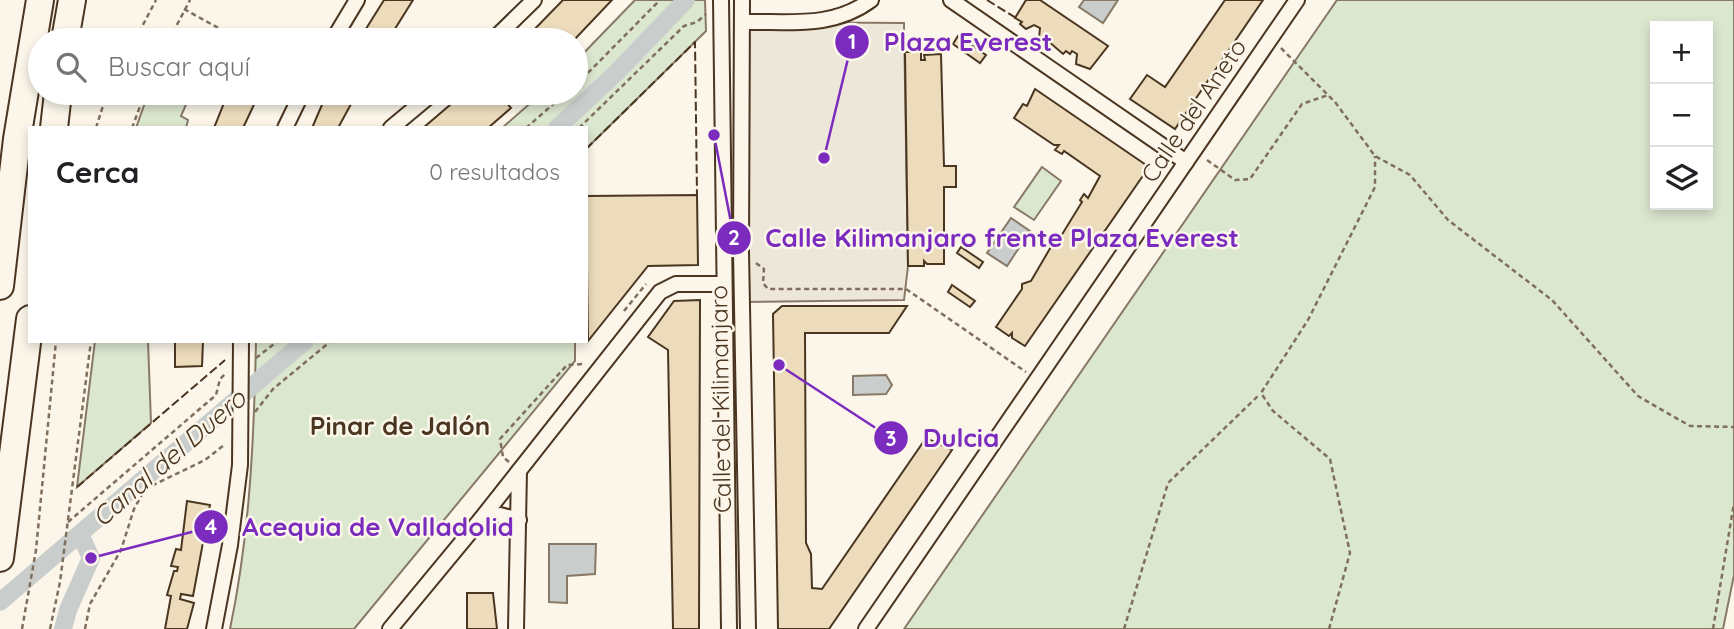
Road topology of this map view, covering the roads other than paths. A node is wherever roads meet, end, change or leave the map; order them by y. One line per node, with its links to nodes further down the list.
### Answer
1 (40, 0): 11 (highway)
2 (72, 0): 12 (highway)
3 (357, 0): 13 (street)
4 (534, 0): 14 (street)
5 (720, 0): 24 (street, Calle del Kilimanjaro)
6 (742, 0): 10 (street, Calle del Kilimanjaro)
7 (871, 0): 10 (street)
8 (951, 0): 23 (street)
9 (1297, 0): 23 (street, Calle del Aneto)
10 (743, 22): 36 (street, Calle del Kilimanjaro)
11 (34, 28)
12 (67, 28)
13 (340, 28)
14 (505, 28)
15 (28, 56): 22 (highway)
16 (57, 105): 19 (highway)
17 (296, 105): 20 (street)
18 (419, 105): 21 (street)
19 (54, 126)
20 (286, 126)
21 (393, 126)
22 (8, 148): 25 (highway)
23 (1190, 156): 37 (street, Calle del Aneto)
24 (724, 284): 28 (street); 35 (street, Calle del Kilimanjaro)
25 (0, 286)
26 (28, 335): 31 (highway)
27 (241, 343): 32 (street)
28 (519, 471): 29 (street); 30 (street)
29 (481, 519): 30 (street); 33 (street)
30 (519, 520): 34 (street)
31 (0, 558)
32 (214, 629)
33 (390, 629)
34 (516, 629)
35 (729, 629)
36 (748, 629)
37 (866, 629)

